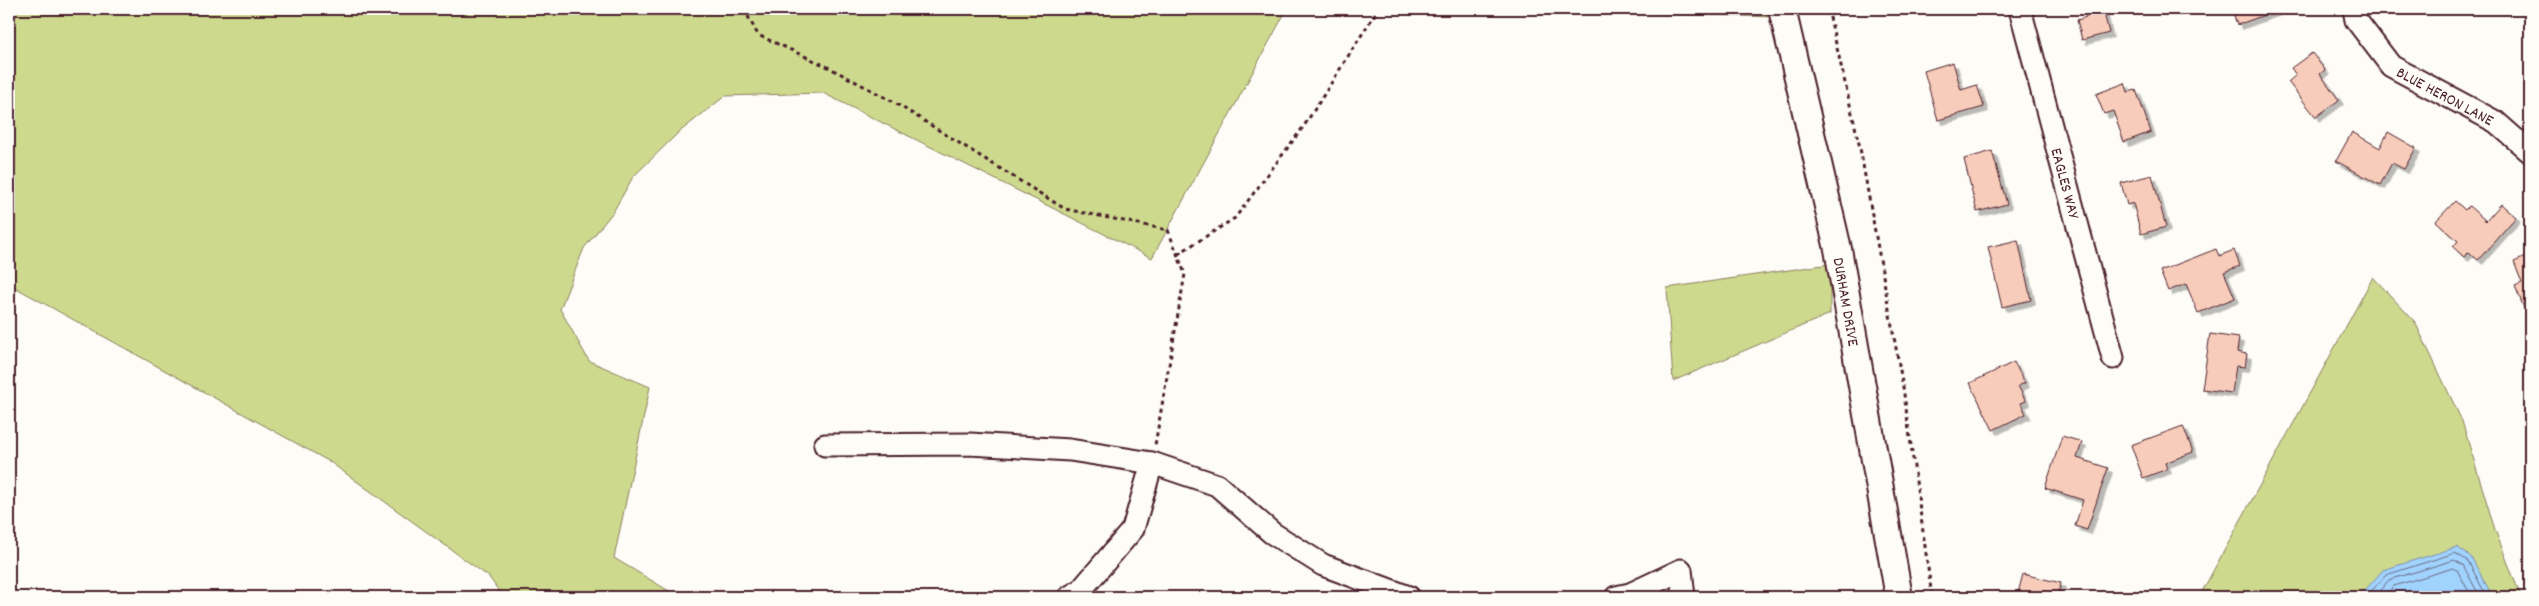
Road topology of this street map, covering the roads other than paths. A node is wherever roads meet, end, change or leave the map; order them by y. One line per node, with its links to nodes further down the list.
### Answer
1 (1782, 9): 12 (street, DURHAM DRIVE)
2 (2020, 9): 5 (street, EAGLES WAY)
3 (2354, 9): 4 (street, BLUE HERON LANE)
4 (2530, 152)
5 (2113, 358)
6 (825, 445): 7 (street)
7 (1152, 463): 8 (street); 9 (street)
8 (1069, 597)
9 (1410, 597)
10 (1616, 597): 11 (street)
11 (1684, 597)
12 (1899, 597)

